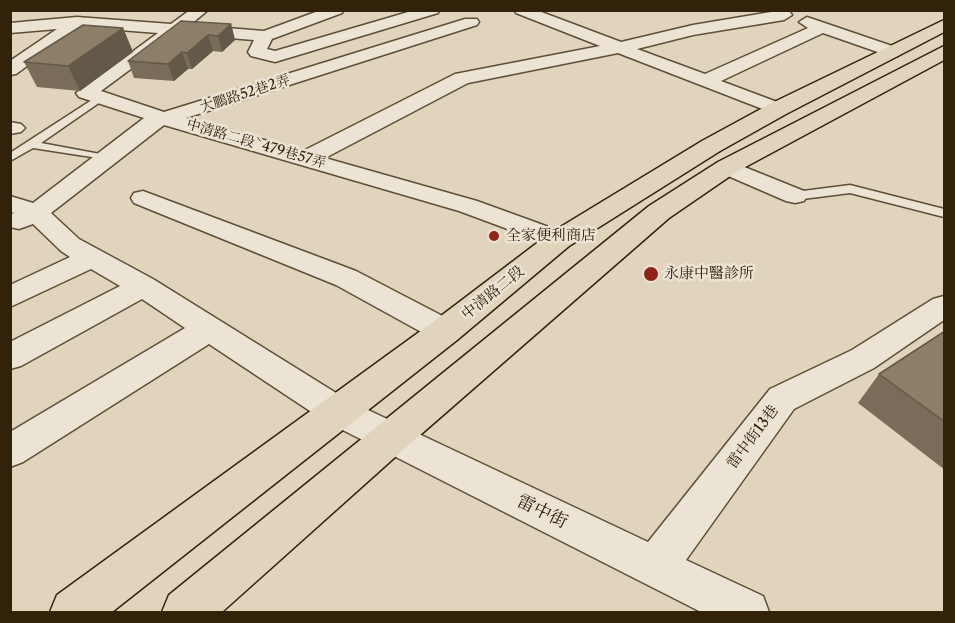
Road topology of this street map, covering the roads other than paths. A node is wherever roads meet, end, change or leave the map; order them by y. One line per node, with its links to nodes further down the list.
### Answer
1 (38, 10): 17 (street)
2 (150, 10): 14 (street)
3 (201, 10): 16 (street)
4 (338, 10): 18 (street)
5 (433, 10): 18 (street)
6 (521, 10): 11 (street)
7 (569, 10): 11 (street)
8 (779, 13): 9 (street); 19 (street)
9 (806, 15): 15 (street)
10 (83, 16): 14 (street); 17 (street); 22 (street)
11 (544, 19): 19 (street)
12 (471, 22): 26 (street, 大鵬路52巷2弄)
13 (945, 25): 20 (main road, 中清路二段)
14 (129, 26): 16 (street)
15 (824, 27): 20 (street); 23 (street)
16 (175, 29): 18 (street); 24 (street)
17 (17, 32)
18 (265, 36)
19 (619, 48): 23 (street); 30 (street)
20 (892, 52): 25 (main road, 中清路二段)
21 (945, 52): 31 (main road)
22 (10, 70)
23 (705, 81): 25 (street)
24 (101, 98): 26 (street, 中清路二段ˋ479巷57弄); 27 (lane)
25 (778, 109): 38 (main road, 中清路二段)
26 (166, 119): 29 (street, 大鵬路52巷2弄); 30 (street, 中清路二段ˋ479巷57弄)
27 (31, 144): 28 (lane); 29 (lane)
28 (10, 158)
29 (107, 158): 35 (street, 大鵬路52巷2弄)
30 (307, 158): 38 (street, 中清路二段ˋ479巷57弄)
31 (727, 167): 32 (street); 47 (main road)
32 (795, 196): 36 (lane)
33 (143, 198): 44 (street)
34 (10, 202): 35 (street)
35 (36, 213): 37 (street, 大鵬路52巷2弄); 39 (street, 雷中街)
36 (945, 213)
37 (10, 224)
38 (559, 240): 44 (main road, 中清路二段)
39 (92, 257): 40 (street, 雷中街); 41 (street)
40 (143, 286): 43 (street, 雷中街); 45 (street)
41 (10, 297)
42 (945, 306): 49 (street, 雷中街13巷)
43 (208, 329): 46 (street, 雷中街); 48 (street)
44 (446, 331): 46 (main road, 中清路二段)
45 (10, 357)
46 (337, 411): 47 (street, 雷中街); 50 (main road, 中清路二段)
47 (390, 437): 49 (street, 雷中街); 51 (main road)
48 (10, 451)
49 (655, 567): 52 (street, 雷中街)
50 (74, 612)
51 (186, 612)
52 (747, 612)

